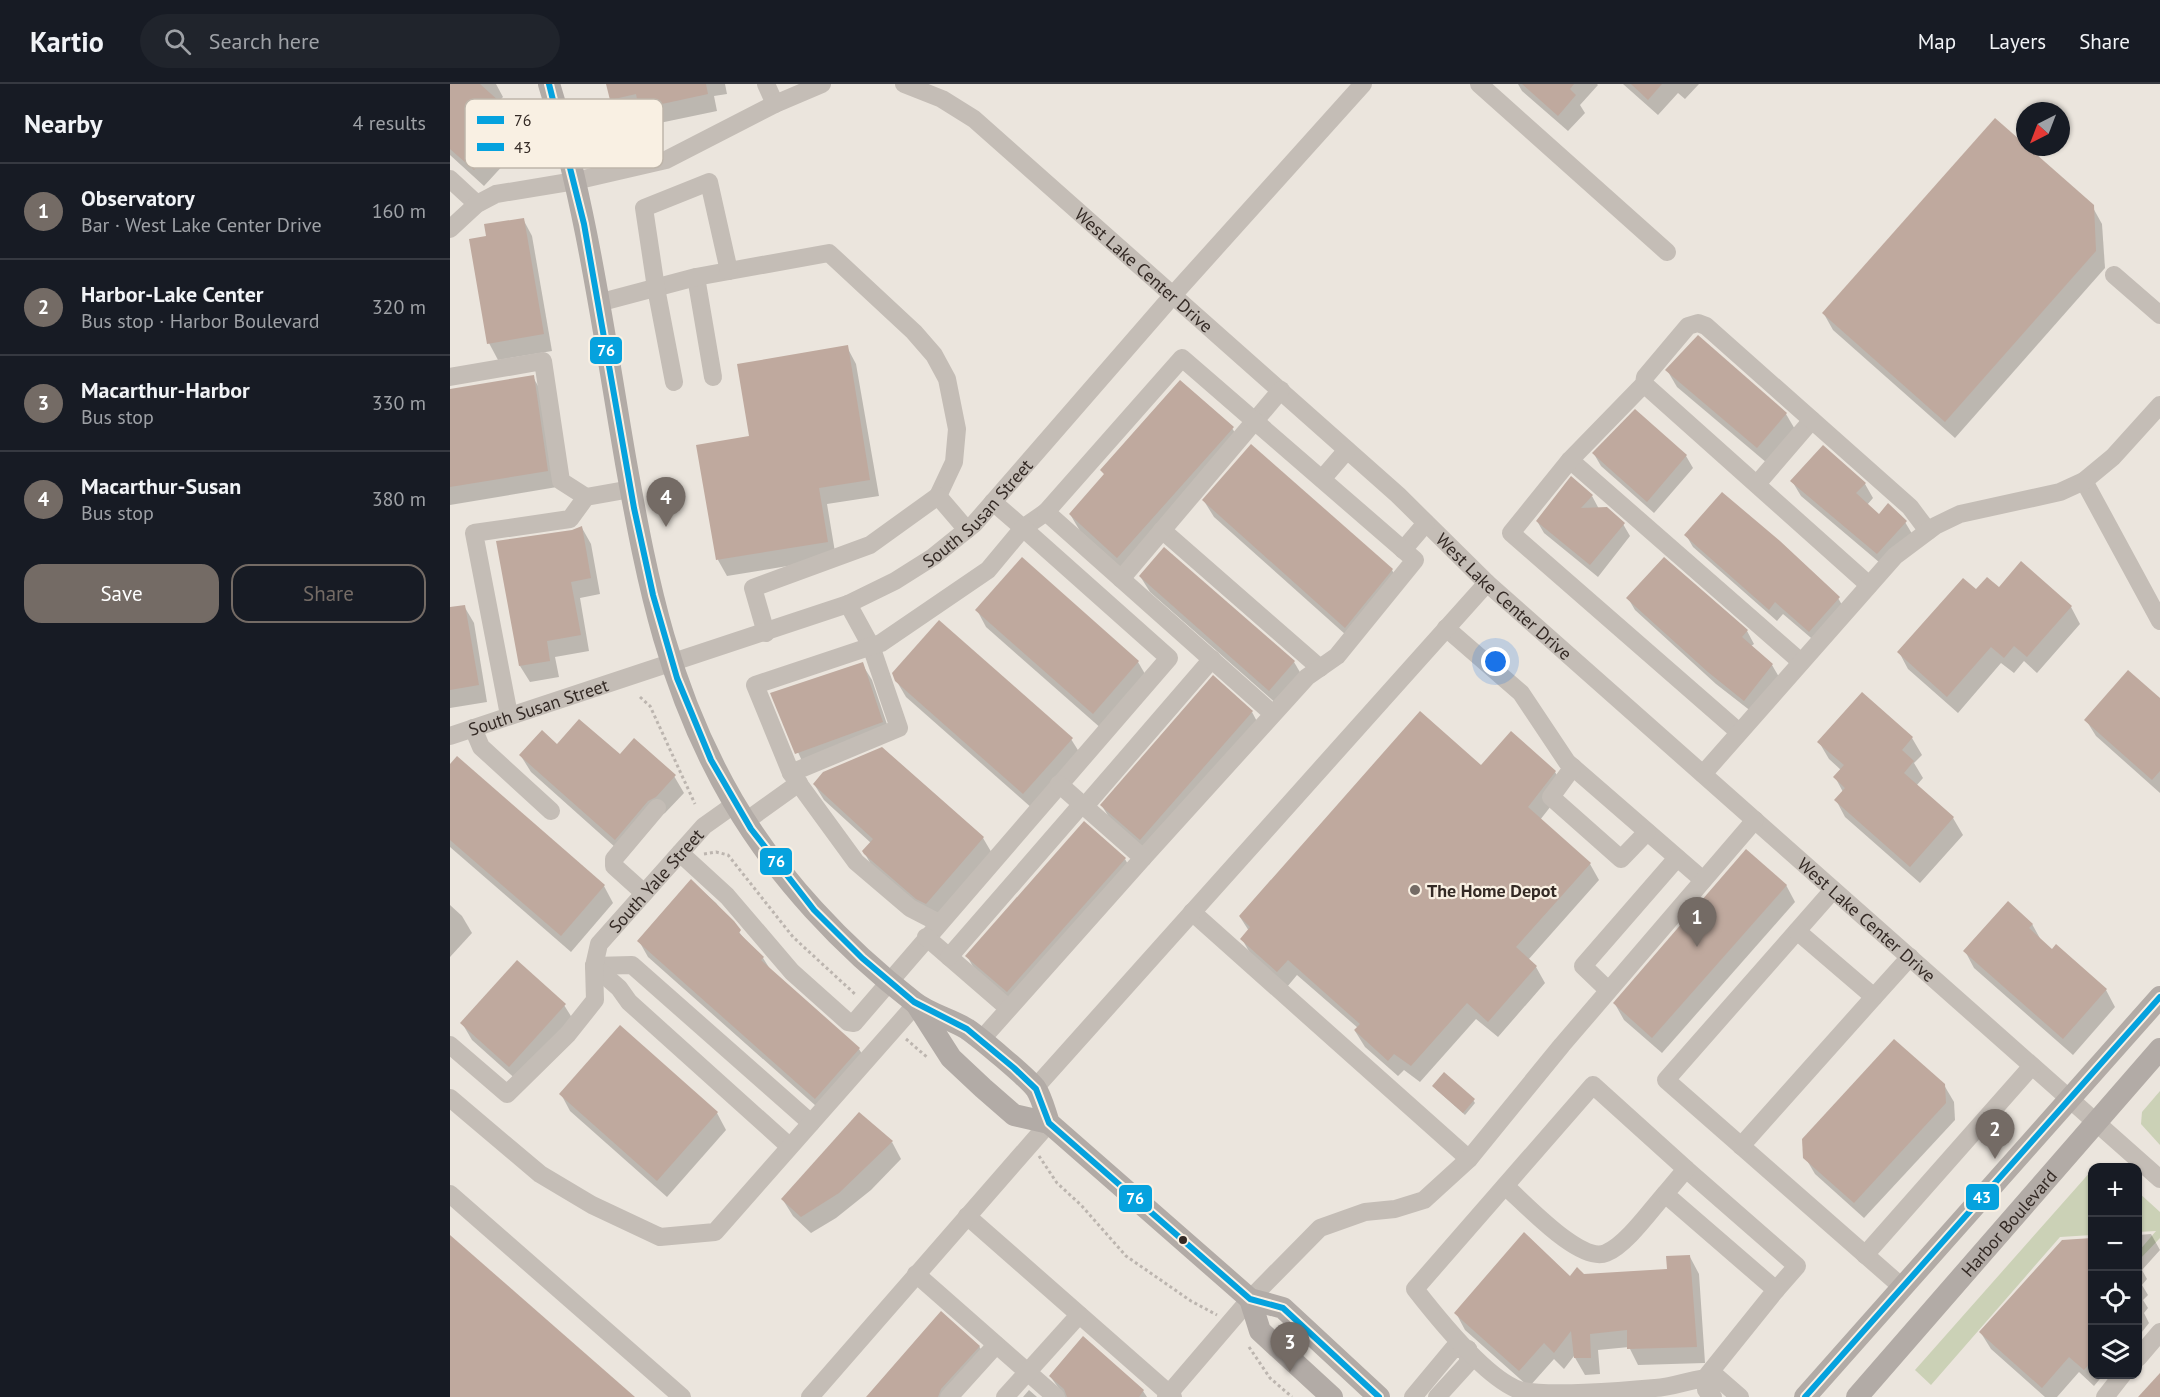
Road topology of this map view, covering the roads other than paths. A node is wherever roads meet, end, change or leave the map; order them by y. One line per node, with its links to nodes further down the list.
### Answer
1 (549, 84): 7 (main road)
2 (766, 84): 8 (street)
3 (822, 84): 8 (street)
4 (904, 84): 21 (street, West Lake Center Drive)
5 (1363, 84): 21 (street, South Susan Street)
6 (1479, 84): 16 (street)
7 (553, 99)
8 (775, 104): 9 (street)
9 (663, 161)
10 (572, 168): 13 (main road)
11 (631, 168): 13 (street)
12 (450, 179): 14 (street)
13 (575, 181): 14 (street); 22 (main road)
14 (477, 204): 15 (street)
15 (450, 229)
16 (1667, 252)
17 (729, 271): 19 (street); 20 (street); 38 (street)
18 (2114, 275): 23 (street)
19 (696, 277): 20 (street); 25 (street)
20 (656, 288): 22 (street); 26 (street)
21 (1174, 294): 28 (street, West Lake Center Drive); 40 (street, South Susan Street)
22 (598, 303): 37 (main road)
23 (2160, 315)
24 (450, 376): 39 (street)
25 (713, 377)
26 (674, 381)
27 (1644, 384): 31 (street); 33 (street); 36 (street)
28 (1281, 390): 30 (street); 32 (street, West Lake Center Drive)
29 (2160, 405): 35 (street)
30 (1253, 420): 34 (street); 41 (street); 45 (street)
31 (1812, 420): 36 (street); 46 (street)
32 (1347, 450): 34 (street); 42 (street, West Lake Center Drive)
33 (1570, 460): 58 (street); 63 (street)
34 (1322, 479): 47 (street)
35 (2084, 481): 46 (street); 52 (street)
36 (1756, 484): 50 (street)
37 (631, 489): 39 (street); 57 (main road)
38 (938, 496): 44 (street); 54 (street)
39 (586, 497): 61 (street)
40 (993, 502): 43 (street); 44 (street, South Susan Street)
41 (1046, 512): 43 (street); 48 (street)
42 (1426, 523): 47 (street); 49 (street, West Lake Center Drive)
43 (1023, 528): 55 (street); 68 (street)
44 (967, 530): 51 (street, South Susan Street)
45 (1162, 530): 48 (street); 59 (street)
46 (1928, 531): 50 (street)
47 (1403, 550): 59 (street)
48 (1121, 579): 56 (street)
49 (1487, 583): 53 (street); 66 (street, West Lake Center Drive)
50 (1869, 585): 58 (street)
51 (848, 604): 54 (street, South Susan Street); 55 (street)
52 (2160, 621)
53 (1446, 628): 65 (street); 81 (street)
54 (766, 633): 57 (street, South Susan Street)
55 (871, 646): 67 (street, South Yale Street); 67 (street)
56 (1212, 659): 60 (street); 69 (street)
57 (669, 662): 61 (street, South Susan Street); 72 (main road)
58 (1801, 662): 63 (street)
59 (1320, 668): 60 (street)
60 (1274, 714): 76 (street)
61 (509, 715): 62 (street, South Susan Street)
62 (473, 728): 64 (street, South Susan Street); 71 (street)
63 (1739, 732): 66 (street)
64 (450, 736)
65 (1573, 767): 74 (street); 74 (street)
66 (1703, 774): 73 (street, West Lake Center Drive)
67 (795, 778): 72 (street, South Yale Street); 82 (street)
68 (1059, 784): 69 (street); 82 (street)
69 (1083, 805): 76 (street); 85 (street)
70 (657, 808): 80 (street)
71 (551, 811)
72 (740, 812): 75 (street, South Yale Street); 88 (main road)
73 (1755, 820): 78 (street); 79 (street, West Lake Center Drive)
74 (1647, 832): 77 (street)
75 (680, 853): 80 (street, South Yale Street); 88 (street)
76 (1143, 858): 93 (street)
77 (1677, 858): 78 (street); 89 (street)
78 (1703, 880): 89 (street)
79 (1833, 890): 83 (street); 86 (street, West Lake Center Drive)
80 (644, 892): 87 (street, South Yale Street)
81 (1192, 912): 98 (street); 106 (street)
82 (939, 923): 84 (street)
83 (1797, 931): 90 (street); 105 (street)
84 (926, 937): 85 (street); 88 (street)
85 (949, 957): 93 (street)
86 (1910, 957): 90 (street); 97 (street, West Lake Center Drive)
87 (594, 966): 95 (street); 103 (street); 104 (street)
88 (889, 981): 92 (main road)
89 (1608, 990): 106 (street)
90 (1874, 997): 105 (street)
91 (2160, 997): 100 (main road, Harbor Boulevard)
92 (916, 1004): 94 (main road); 101 (main road); 103 (street)
93 (1008, 1008): 94 (street)
94 (981, 1040): 98 (main road)
95 (450, 1045)
96 (2160, 1049): 102 (main road, Harbor Boulevard)
97 (2032, 1066): 100 (street, West Lake Center Drive); 113 (street)
98 (1035, 1088): 101 (main road)
99 (450, 1098): 104 (street)
100 (2071, 1100): 102 (street, West Lake Center Drive); 115 (main road, Harbor Boulevard)
101 (1049, 1122): 112 (street); 117 (main road)
102 (2095, 1122): 108 (street, West Lake Center Drive); 126 (main road, Harbor Boulevard)
103 (811, 1123): 104 (street)
104 (789, 1146)
105 (1742, 1146): 113 (street)
106 (1469, 1159): 117 (street)
107 (1686, 1169): 109 (street); 111 (street); 116 (street)
108 (2160, 1179)
109 (1504, 1186): 111 (street); 121 (street)
110 (450, 1194): 128 (street)
111 (1665, 1194): 116 (street)
112 (967, 1216): 114 (street); 118 (street)
113 (1865, 1255): 115 (street)
114 (915, 1274): 120 (street); 129 (street)
115 (1902, 1287): 139 (main road, Harbor Boulevard)
116 (1776, 1290): 124 (street)
117 (1250, 1299): 127 (street); 133 (main road); 134 (main road)
118 (1079, 1315): 123 (street); 127 (street)
119 (2160, 1332): 122 (street)
120 (996, 1345): 123 (street); 130 (street)
121 (1468, 1349): 124 (street); 135 (street); 136 (street)
122 (2142, 1353)
123 (1027, 1373): 131 (street); 132 (street)
124 (1706, 1377): 137 (street); 138 (street)
125 (2119, 1379): 140 (street)
126 (1862, 1395)
127 (1169, 1396)
128 (682, 1397)
129 (810, 1397)
130 (949, 1397)
131 (1005, 1397)
132 (1056, 1397)
133 (1332, 1397)
134 (1379, 1397)
135 (1413, 1397)
136 (1437, 1397)
137 (1713, 1397)
138 (1740, 1397)
139 (1804, 1397)
140 (2105, 1397)

